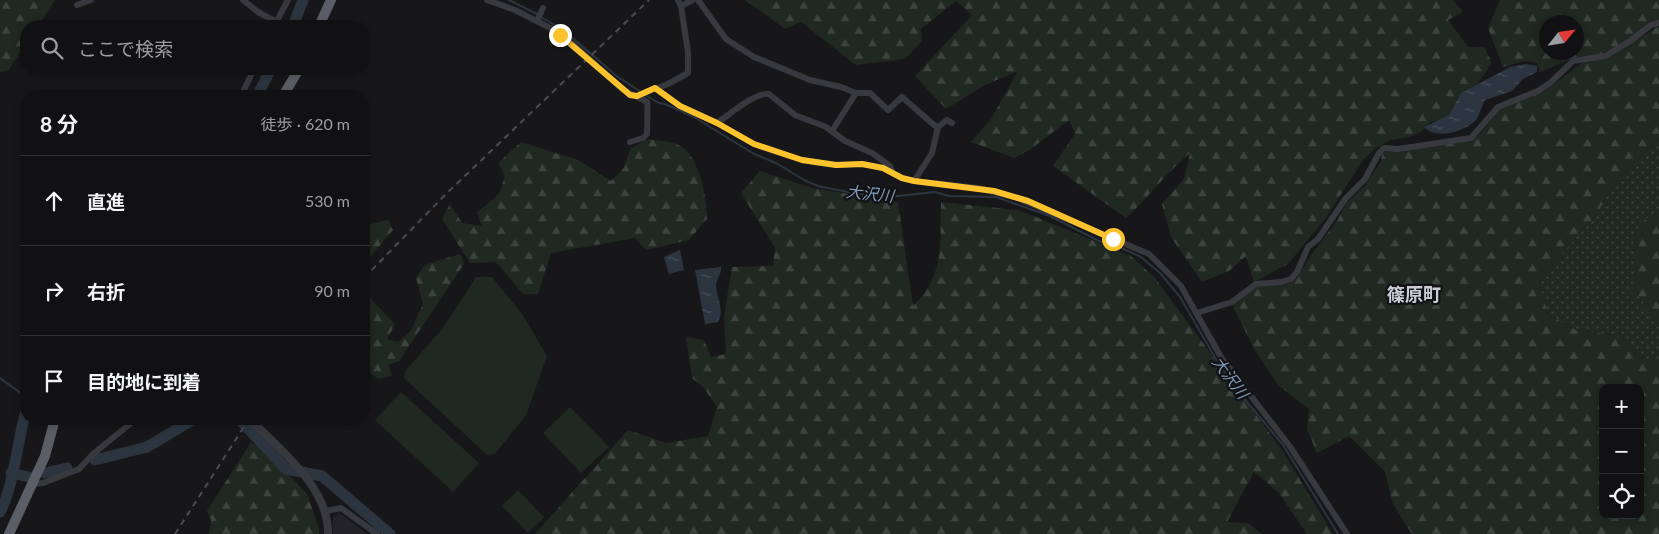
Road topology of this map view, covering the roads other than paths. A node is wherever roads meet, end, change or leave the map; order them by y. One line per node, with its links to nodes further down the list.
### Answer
1 (91, 0): 9 (street)
2 (243, 0): 12 (street)
3 (288, 0): 13 (street)
4 (331, 0): 14 (highway)
5 (487, 0): 11 (street)
6 (692, 0): 8 (street)
7 (698, 0): 21 (street)
8 (680, 3): 20 (street)
9 (77, 5)
10 (543, 8): 11 (street)
11 (537, 19): 22 (street)
12 (271, 20)
13 (280, 20)
14 (322, 20)
15 (1659, 23): 30 (street)
16 (251, 75): 18 (street)
17 (294, 75): 19 (highway)
18 (244, 90)
19 (286, 90)
20 (652, 90): 22 (street); 23 (street)
21 (856, 93): 25 (street); 26 (street)
22 (637, 96): 27 (street)
23 (717, 123): 26 (street); 28 (street)
24 (952, 123): 25 (street)
25 (938, 127): 29 (street)
26 (832, 131): 28 (street)
27 (630, 142)
28 (902, 178): 29 (street)
29 (914, 181): 30 (street)
30 (1197, 313): 39 (street)
31 (53, 425): 34 (highway)
32 (129, 425): 34 (street)
33 (256, 425): 35 (street)
34 (33, 484): 36 (highway)
35 (326, 511): 37 (street); 38 (street)
36 (9, 534)
37 (328, 534)
38 (377, 534)
39 (1347, 534)

